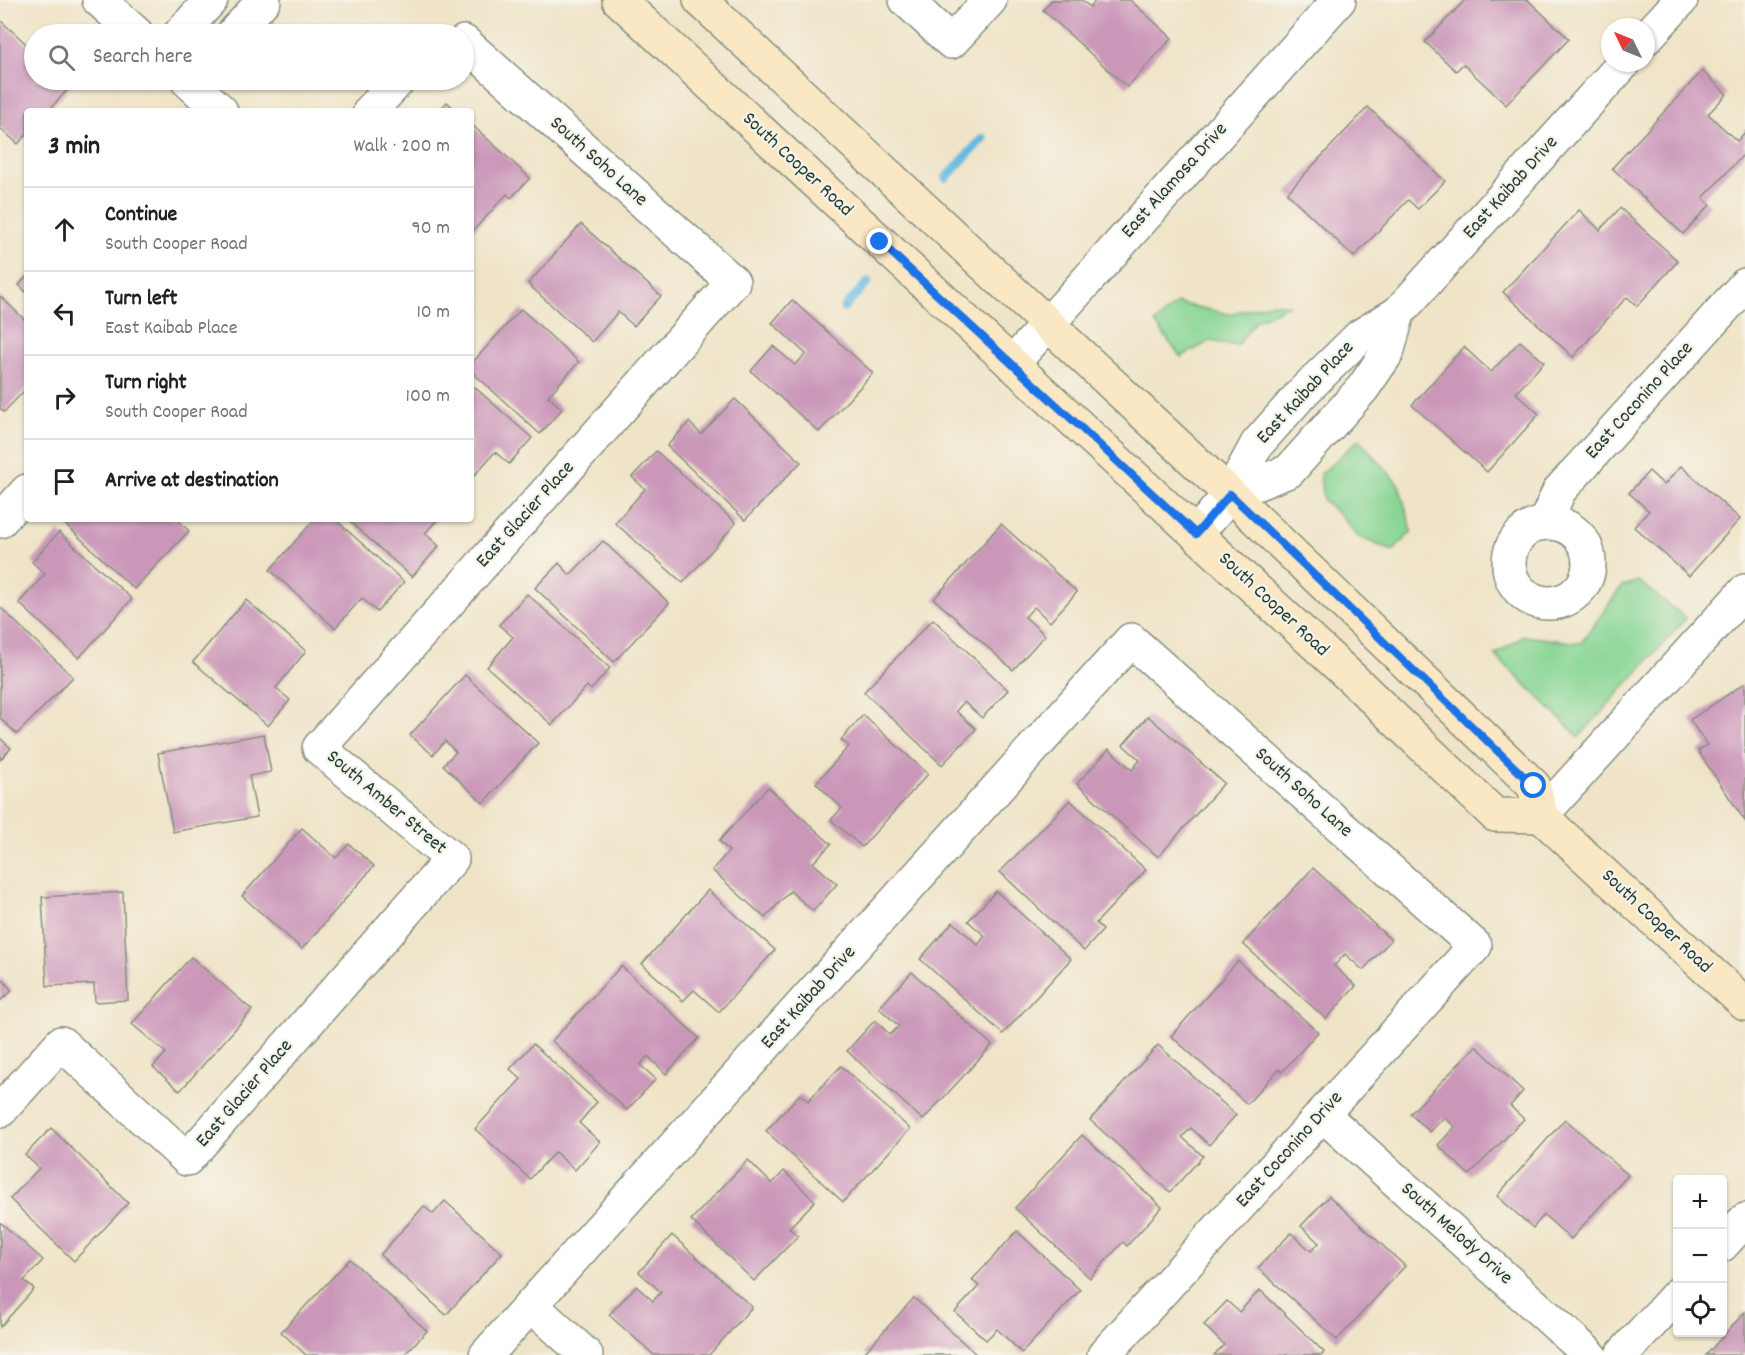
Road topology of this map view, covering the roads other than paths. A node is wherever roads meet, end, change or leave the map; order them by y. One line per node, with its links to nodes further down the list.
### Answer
1 (99, 0): 10 (street)
2 (211, 0): 11 (street)
3 (264, 0): 12 (street)
4 (619, 0): 24 (main road, South Cooper Road)
5 (700, 0): 23 (main road)
6 (906, 0): 7 (street)
7 (990, 0)
8 (1340, 0): 23 (street, East Alamosa Drive)
9 (1681, 0): 13 (street)
10 (126, 24)
11 (189, 24)
12 (242, 24)
13 (1655, 28)
14 (474, 55): 20 (street, South Soho Lane)
15 (1616, 72): 22 (street, East Kaibab Drive)
16 (199, 90): 18 (street)
17 (390, 90): 19 (street)
18 (218, 108)
19 (373, 108)
20 (733, 282): 34 (street, East Glacier Place)
21 (1745, 285): 30 (street, East Coconino Place)
22 (1398, 313): 25 (street, East Kaibab Place); 26 (street, East Kaibab Place)
23 (1047, 324): 24 (street, East Alamosa Drive); 28 (main road)
24 (1012, 364): 31 (main road, South Cooper Road)
25 (1304, 391): 26 (street); 28 (street, East Kaibab Place)
26 (1335, 420): 28 (street, East Kaibab Place)
27 (24, 494): 29 (street)
28 (1230, 494): 31 (street, East Kaibab Place); 35 (main road)
29 (0, 521)
30 (1545, 523)
31 (1196, 534): 35 (main road, South Cooper Road)
32 (1745, 591): 35 (street)
33 (1131, 640): 37 (street, South Soho Lane); 44 (street, East Kaibab Drive)
34 (320, 748): 36 (street, South Amber Street)
35 (1541, 816): 38 (main road, South Cooper Road)
36 (452, 860): 39 (street, East Glacier Place)
37 (1475, 945): 40 (street, East Coconino Drive)
38 (1745, 1004)
39 (0, 1111)
40 (1322, 1114): 47 (street, East Coconino Drive); 48 (street, South Melody Drive)
41 (1745, 1220): 42 (street)
42 (1727, 1240)
43 (1673, 1298): 49 (street)
44 (531, 1305): 45 (street, East Kaibab Drive); 46 (street)
45 (486, 1355)
46 (586, 1355)
47 (1104, 1355)
48 (1590, 1355)
49 (1622, 1355)

